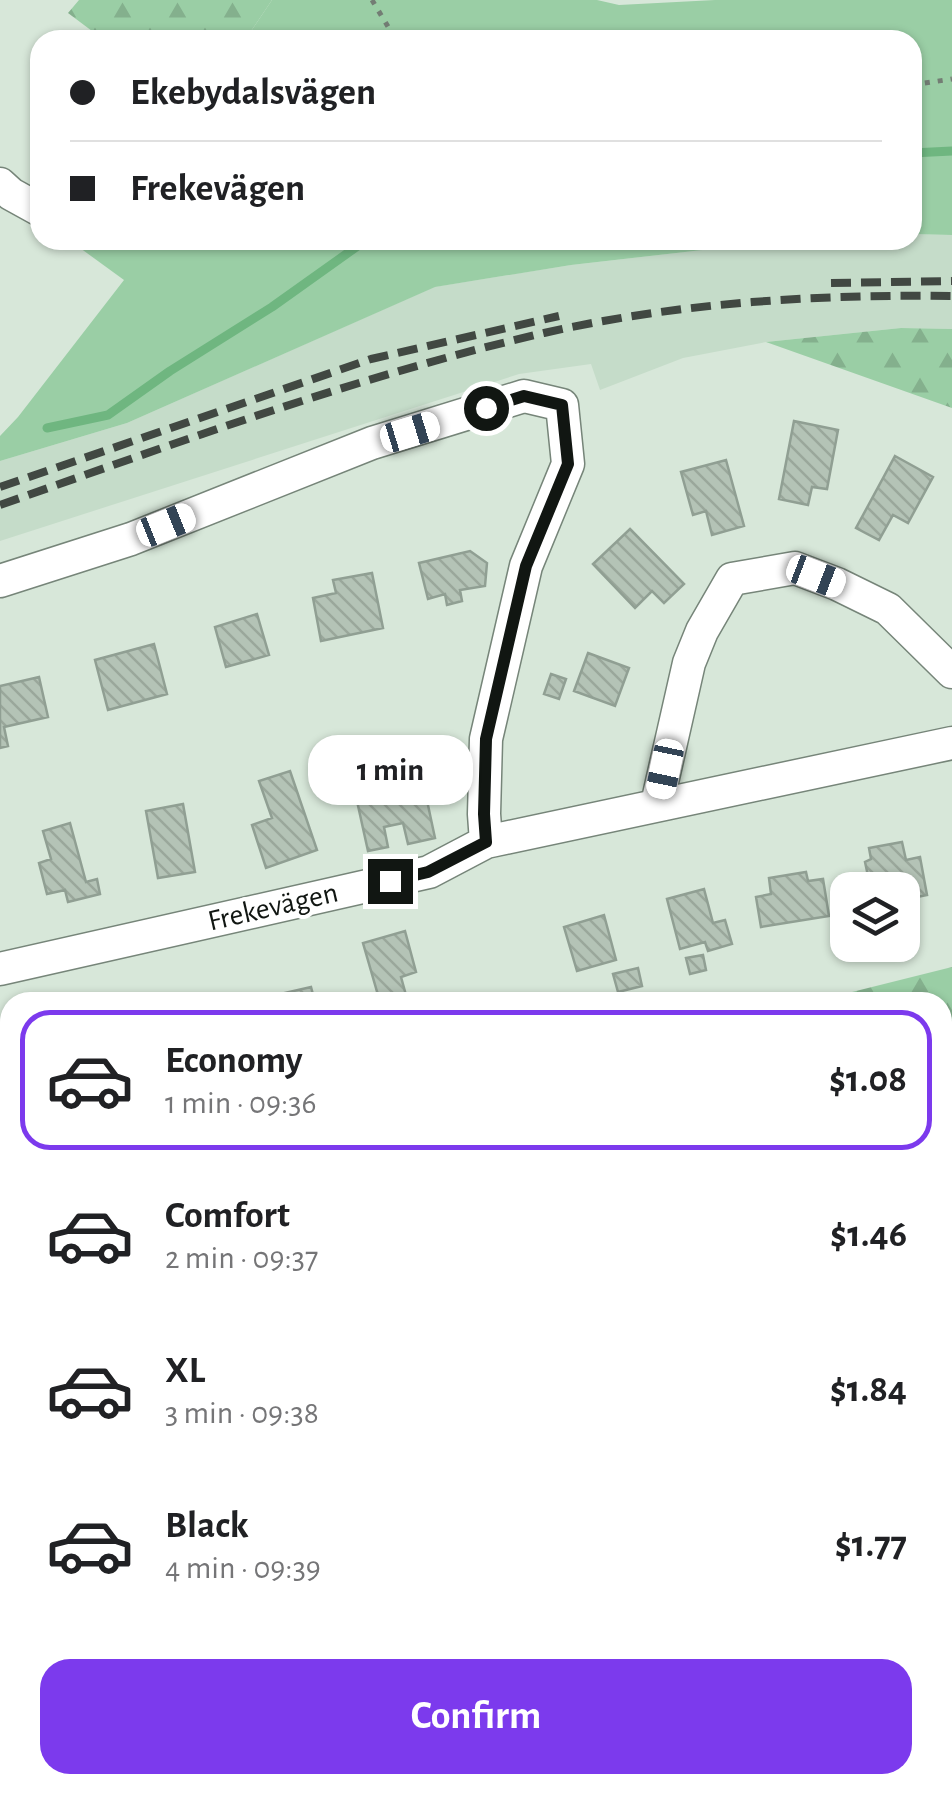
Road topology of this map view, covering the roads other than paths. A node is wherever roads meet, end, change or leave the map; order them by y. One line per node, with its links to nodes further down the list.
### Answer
1 (0, 184): 2 (street)
2 (30, 204)
3 (0, 581): 7 (street)
4 (952, 672): 6 (street)
5 (952, 743): 6 (street, Frekevägen)
6 (658, 804): 7 (street, Frekevägen)
7 (486, 842): 8 (street, Frekevägen)
8 (0, 970)

